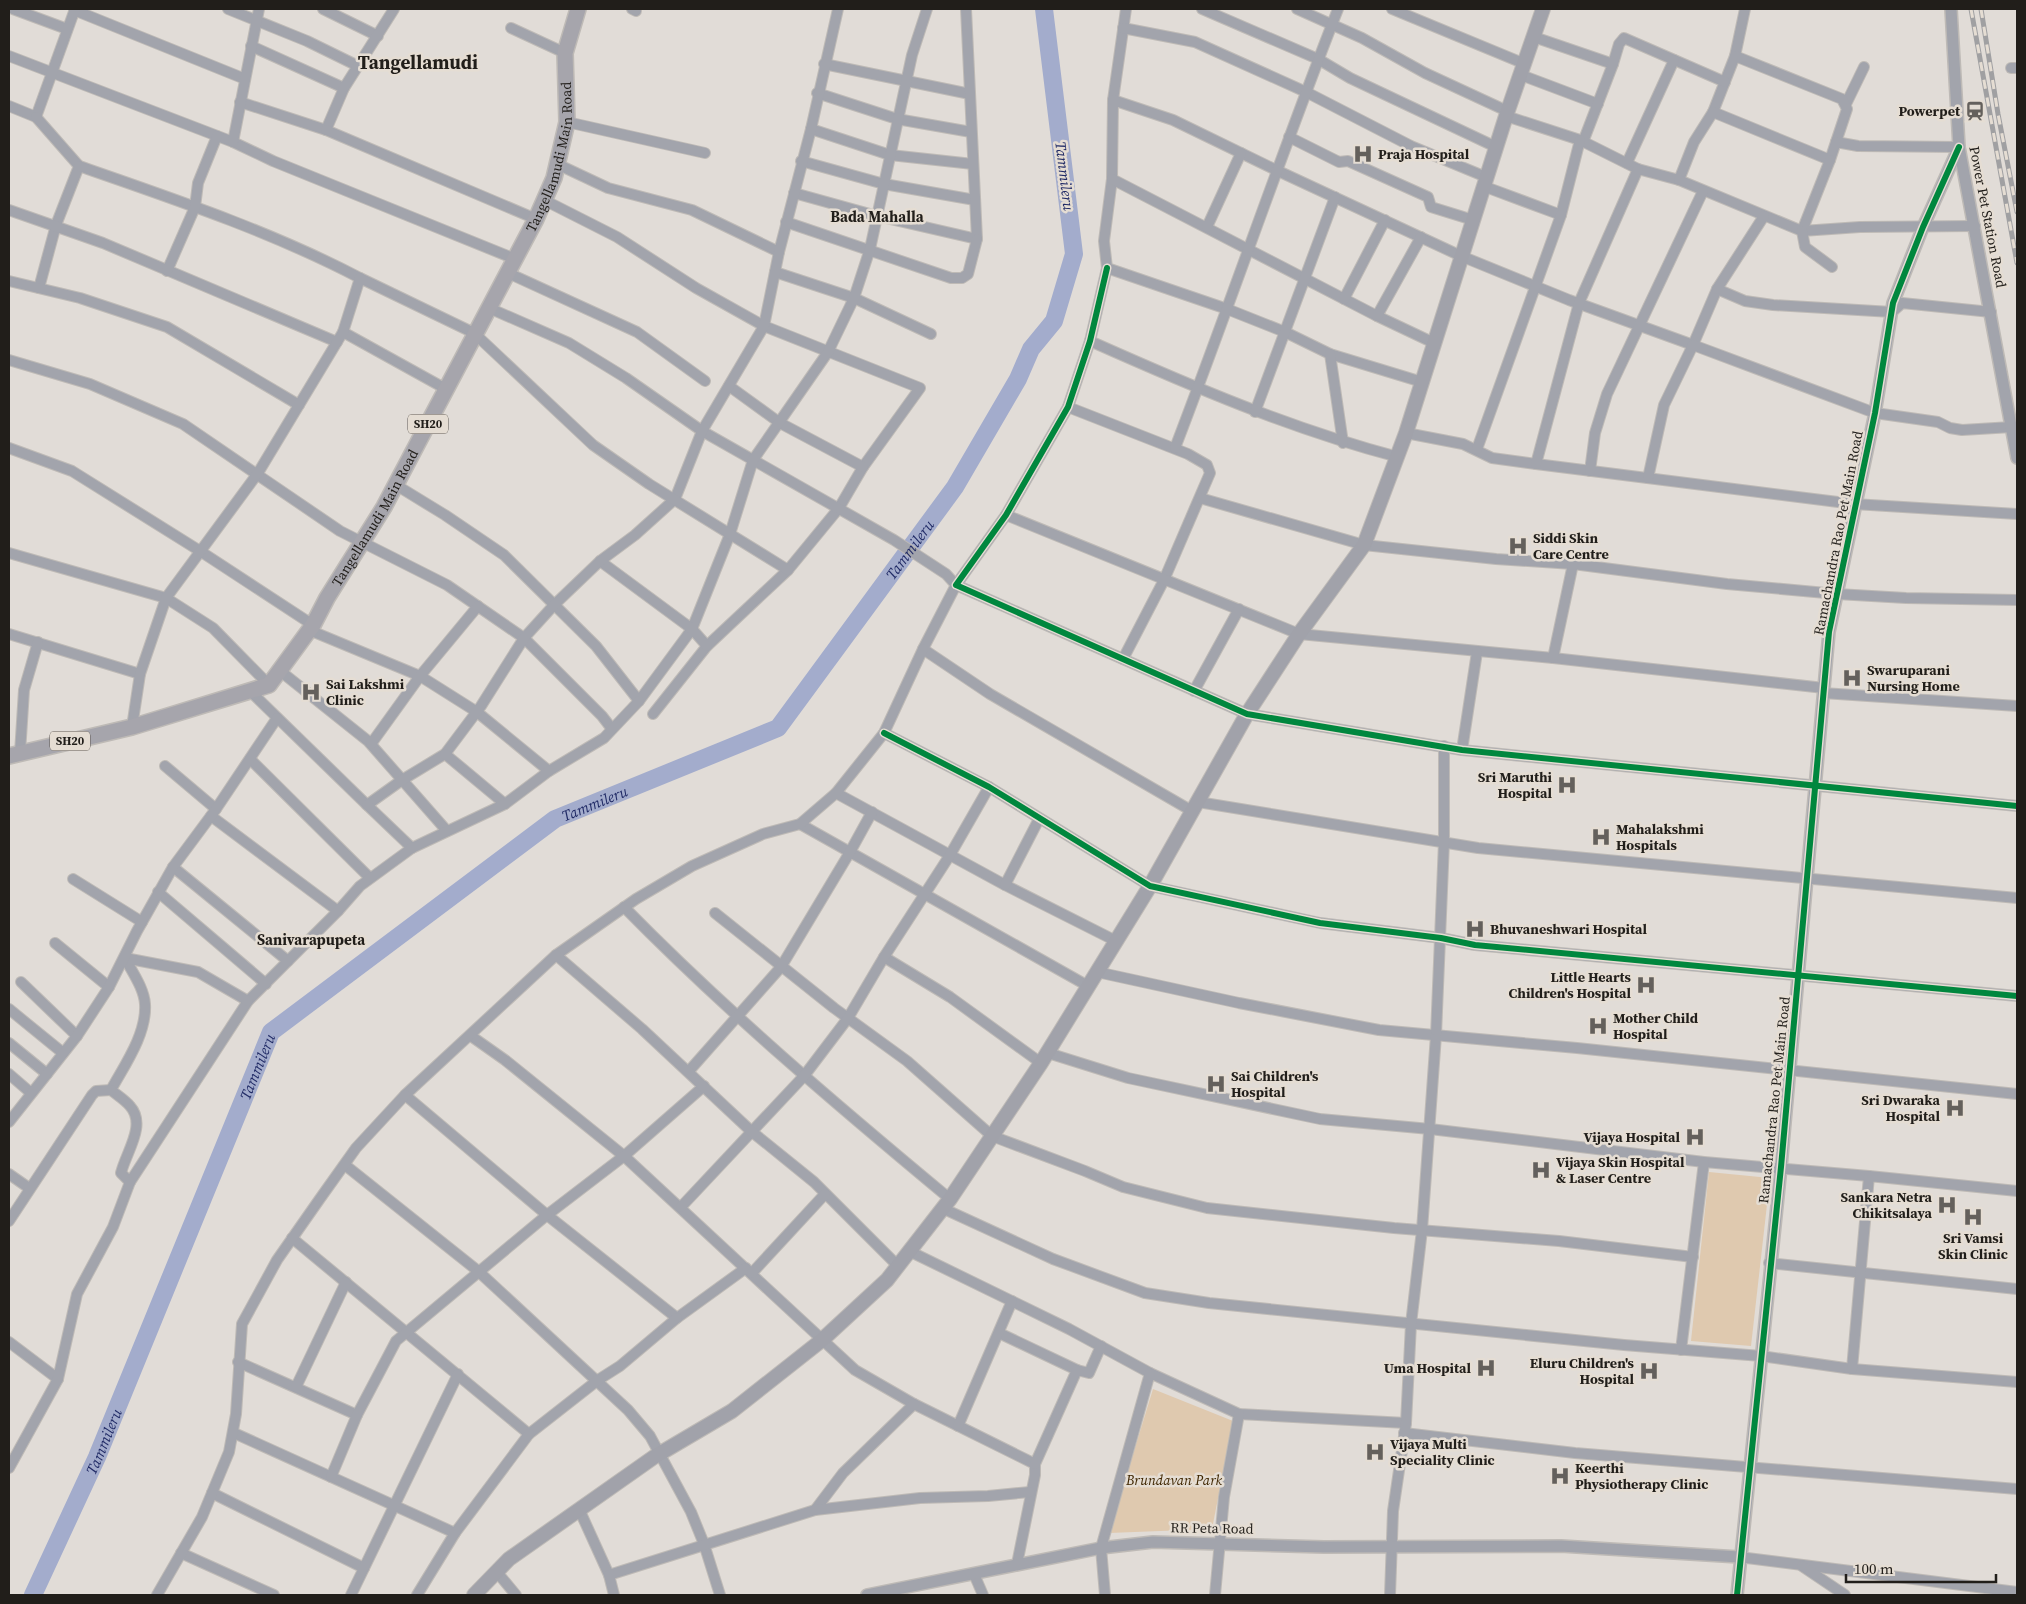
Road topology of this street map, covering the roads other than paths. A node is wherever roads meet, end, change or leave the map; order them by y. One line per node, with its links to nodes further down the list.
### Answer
1 (14, 9): 23 (street)
2 (228, 9): 19 (street)
3 (259, 9): 19 (street)
4 (323, 9): 24 (street)
5 (394, 9): 24 (street)
6 (578, 9): 27 (main road, Tangellamudi Main Road / SH20)
7 (838, 9): 32 (street)
8 (927, 9): 39 (street)
9 (966, 9): 44 (street)
10 (1126, 9): 22 (street)
11 (1202, 9): 30 (street)
12 (1297, 9): 20 (street)
13 (1338, 9): 20 (street)
14 (1392, 9): 36 (street)
15 (1543, 9): 25 (main road)
16 (1745, 9): 29 (street)
17 (1951, 9): 64 (street, Power Pet Station Road)
18 (74, 10): 23 (street); 38 (street)
19 (256, 19): 26 (street); 34 (street)
20 (1332, 24): 30 (street); 51 (street)
21 (511, 28): 27 (street)
22 (1123, 28): 42 (street); 45 (street)
23 (67, 29): 37 (street)
24 (378, 36): 34 (street)
25 (1534, 36): 33 (street); 36 (main road)
26 (251, 46): 38 (street); 41 (street)
27 (565, 53): 54 (main road, Tangellamudi Main Road / SH20)
28 (9, 56): 37 (street)
29 (1736, 56): 40 (street); 48 (street)
30 (1318, 59): 42 (street); 63 (street)
31 (1674, 60): 33 (street); 40 (street); 70 (street)
32 (824, 64): 39 (street); 43 (street)
33 (1613, 64): 47 (street)
34 (358, 66): 41 (street)
35 (1864, 67): 48 (street)
36 (1523, 69): 47 (street); 51 (main road)
37 (52, 73): 52 (street); 58 (street)
38 (244, 79): 46 (street)
39 (906, 82): 44 (street); 53 (street)
40 (1725, 82): 50 (street)
41 (344, 88): 56 (street)
42 (1306, 92): 59 (street); 78 (street)
43 (817, 94): 53 (street); 55 (street)
44 (970, 94): 57 (street)
45 (1113, 100): 66 (street); 76 (street)
46 (240, 102): 56 (street); 61 (street)
47 (1598, 104): 60 (street)
48 (1846, 104): 62 (street)
49 (9, 106): 52 (street)
50 (1713, 112): 68 (street); 77 (street)
51 (1506, 114): 60 (street); 63 (main road)
52 (36, 117): 73 (street)
53 (897, 119): 57 (street); 67 (street)
54 (567, 122): 65 (street); 71 (main road, Tangellamudi Main Road / SH20)
55 (811, 129): 67 (street); 69 (street)
56 (326, 130): 90 (street)
57 (972, 132): 72 (street)
58 (216, 136): 61 (street); 85 (street)
59 (1289, 137): 75 (street); 92 (street)
60 (1582, 141): 70 (street); 87 (street)
61 (233, 142): 105 (street)
62 (1836, 142): 64 (street); 68 (street)
63 (1496, 147): 78 (main road)
64 (1959, 147): 95 (street, Power Pet Station Road); 97 (street, Ramachandra Rao Pet Main Road)
65 (705, 153)
66 (1241, 153): 75 (street); 96 (street)
67 (890, 155): 72 (street); 79 (street)
68 (1830, 160): 98 (street)
69 (801, 161): 79 (street); 81 (street)
70 (1627, 163): 74 (street)
71 (557, 164): 83 (main road, Tangellamudi Main Road / SH20); 103 (street)
72 (973, 164): 84 (street)
73 (79, 166): 85 (street); 94 (street)
74 (1638, 169): 77 (street); 119 (street)
75 (1276, 170): 82 (street); 102 (street)
76 (1112, 179): 96 (street); 107 (street)
77 (1679, 180): 80 (street)
78 (1485, 181): 87 (street); 92 (main road)
79 (884, 184): 84 (street); 88 (street)
80 (1703, 191): 89 (street); 125 (street)
81 (794, 193): 88 (street); 93 (street)
82 (1335, 197): 91 (street); 112 (street)
83 (544, 200): 90 (main road, Tangellamudi Main Road / SH20); 126 (street)
84 (975, 200): 100 (street)
85 (195, 207): 108 (street); 111 (street)
86 (9, 210): 94 (street)
87 (1561, 215): 114 (street)
88 (878, 216): 100 (street); 101 (street)
89 (1764, 216): 98 (street); 116 (street)
90 (536, 219): 105 (main road, Tangellamudi Main Road / SH20)
91 (1385, 220): 99 (street); 118 (street)
92 (1472, 220): 104 (main road)
93 (786, 222): 101 (street); 103 (street)
94 (56, 225): 108 (street); 115 (street)
95 (1975, 226): 97 (street); 123 (street, Power Pet Station Road)
96 (1207, 227): 102 (street)
97 (1923, 227): 98 (street); 122 (street, Ramachandra Rao Pet Main Road)
98 (1802, 231): 106 (street)
99 (1421, 237): 104 (street); 124 (street)
100 (977, 238): 101 (street)
101 (870, 249): 117 (street)
102 (1250, 249): 112 (street); 121 (street)
103 (779, 252): 109 (street)
104 (1461, 256): 114 (street); 133 (main road)
105 (515, 259): 110 (main road, Tangellamudi Main Road / SH20)
106 (1832, 267)
107 (1107, 268): 121 (street); 131 (street)
108 (167, 271): 132 (street)
109 (776, 272): 117 (street); 126 (street)
110 (508, 273): 120 (main road, Tangellamudi Main Road / SH20); 138 (street)
111 (360, 278): 127 (street); 129 (street)
112 (1304, 278): 118 (street); 128 (street)
113 (9, 281): 115 (street)
114 (1535, 286): 119 (street); 154 (street)
115 (39, 288): 143 (street)
116 (1717, 289): 122 (street); 134 (street)
117 (854, 298): 130 (street); 135 (street)
118 (1344, 299): 124 (street)
119 (1579, 303): 125 (street); 158 (street)
120 (489, 308): 129 (main road, Tangellamudi Main Road / SH20); 149 (street)
121 (1227, 309): 128 (street); 142 (street)
122 (1892, 312): 123 (street); 146 (street, Ramachandra Rao Pet Main Road)
123 (1991, 312): 148 (street, Power Pet Station Road)
124 (1377, 316): 133 (street)
125 (1641, 325): 134 (street); 160 (street)
126 (764, 326): 135 (street); 140 (street)
127 (343, 332): 132 (street); 141 (street)
128 (1285, 332): 136 (street); 145 (street)
129 (474, 333): 141 (main road, Tangellamudi Main Road / SH20); 165 (street)
130 (931, 334)
131 (1090, 341): 142 (street); 144 (street)
132 (337, 342): 143 (street)
133 (1434, 342): 139 (main road)
134 (1693, 345): 146 (street); 162 (street)
135 (828, 352): 147 (street); 159 (street)
136 (1330, 354): 139 (street); 151 (street)
137 (9, 360): 161 (street)
138 (705, 381)
139 (1422, 382): 150 (main road)
140 (729, 386): 147 (street); 149 (street)
141 (446, 389): 163 (main road, Tangellamudi Main Road / SH20)
142 (1197, 389): 145 (street); 153 (street)
143 (299, 405): 161 (street)
144 (1068, 407): 153 (street); 169 (street)
145 (1255, 412): 151 (street)
146 (1875, 413): 148 (street); 166 (street, Ramachandra Rao Pet Main Road)
147 (780, 423): 157 (street); 159 (street)
148 (2012, 427): 156 (street, Power Pet Station Road)
149 (702, 432): 157 (street); 165 (street)
150 (1406, 433): 154 (street); 155 (main road)
151 (1343, 443): 155 (street)
152 (9, 448): 173 (street)
153 (1175, 448): 164 (street)
154 (1477, 449): 158 (street)
155 (1398, 456): 172 (main road)
156 (2017, 458)
157 (753, 460): 167 (street); 170 (street)
158 (1536, 464): 160 (street)
159 (863, 466): 167 (street)
160 (1590, 471): 162 (street)
161 (258, 474): 171 (street); 173 (street)
162 (1648, 478): 166 (street)
163 (396, 485): 171 (main road, Tangellamudi Main Road / SH20); 183 (street)
164 (1200, 498): 172 (street); 178 (street)
165 (675, 499): 170 (street); 175 (street)
166 (1854, 504): 168 (street); 180 (street, Ramachandra Rao Pet Main Road)
167 (839, 508): 177 (street); 179 (street)
168 (2017, 514)
169 (1006, 515): 178 (street); 179 (street)
170 (730, 534): 177 (street); 187 (street)
171 (362, 542): 184 (street); 186 (main road, Tangellamudi Main Road / SH20)
172 (1364, 545): 176 (street); 189 (main road)
173 (200, 550): 181 (street); 186 (street)
174 (9, 553): 181 (street)
175 (600, 561): 183 (street); 187 (street)
176 (1573, 564): 180 (street); 195 (street)
177 (788, 570): 192 (street)
178 (1164, 580): 185 (street); 196 (street)
179 (956, 585): 193 (street); 196 (street)
180 (1837, 594): 182 (street); 203 (street, Ramachandra Rao Pet Main Road)
181 (166, 598): 198 (street); 200 (street)
182 (2017, 600)
183 (554, 604): 190 (street); 204 (street)
184 (478, 606): 190 (street); 199 (street)
185 (1240, 609): 189 (street); 202 (street)
186 (311, 628): 197 (main road, Tangellamudi Main Road / SH20); 199 (street)
187 (692, 629): 192 (street); 204 (street)
188 (9, 634): 191 (street)
189 (1299, 634): 194 (street); 208 (main road)
190 (524, 638): 206 (street); 211 (street)
191 (38, 642): 198 (street); 216 (street)
192 (707, 646): 207 (street)
193 (922, 650): 212 (street); 228 (street)
194 (1477, 652): 195 (street); 215 (street)
195 (1553, 658): 203 (street)
196 (1123, 660): 202 (street)
197 (279, 670): 200 (main road, Tangellamudi Main Road / SH20); 213 (street)
198 (140, 674): 210 (street)
199 (420, 676): 206 (street); 213 (street)
200 (269, 685): 201 (main road, SH20)
201 (250, 691): 209 (street); 210 (main road, SH20)
202 (1194, 691): 208 (street)
203 (1824, 691): 205 (street); 222 (street, Ramachandra Rao Pet Main Road)
204 (639, 701): 211 (street)
205 (2017, 706)
206 (477, 712): 217 (street); 220 (street)
207 (653, 714)
208 (1247, 714): 214 (street); 228 (main road)
209 (278, 718): 218 (street); 226 (street)
210 (132, 727): 216 (main road, SH20)
211 (612, 729): 220 (street)
212 (884, 733): 223 (street); 224 (street)
213 (371, 744): 221 (street)
214 (1444, 746): 215 (street); 234 (street)
215 (1462, 750): 222 (street)
216 (14, 754)
217 (444, 754): 221 (street); 225 (street)
218 (250, 759): 229 (street); 239 (street)
219 (164, 766): 229 (street)
220 (549, 771): 225 (street)
221 (402, 780): 226 (street); 233 (street)
222 (1816, 786): 227 (street); 240 (street, Ramachandra Rao Pet Main Road)
223 (989, 787): 231 (street); 237 (street)
224 (836, 793): 230 (street); 232 (street)
225 (505, 804): 233 (street)
226 (367, 805): 235 (street)
227 (2017, 806)
228 (1195, 807): 234 (street); 243 (main road)
229 (213, 812): 238 (street); 248 (street)
230 (872, 812): 236 (street); 237 (street)
231 (1039, 819): 242 (street); 243 (street)
232 (800, 824): 236 (street); 247 (street)
233 (447, 831): 235 (street)
234 (1444, 842): 240 (street); 251 (street)
235 (412, 848): 239 (street)
236 (850, 852): 245 (street); 258 (street)
237 (950, 855): 242 (street); 245 (street)
238 (173, 867): 244 (street); 257 (street)
239 (370, 878): 248 (street)
240 (1807, 878): 246 (street); 260 (street, Ramachandra Rao Pet Main Road)
241 (73, 879): 250 (street)
242 (1005, 885): 252 (street)
243 (1150, 886): 251 (street); 252 (main road)
244 (158, 892): 250 (street); 262 (street)
245 (925, 895): 255 (street); 263 (street)
246 (2017, 898)
247 (624, 907): 254 (street); 268 (street)
248 (338, 911): 257 (street)
249 (715, 913): 258 (street)
250 (142, 922): 256 (street)
251 (1441, 938): 260 (street); 270 (street)
252 (1116, 941): 259 (main road)
253 (55, 943): 264 (street)
254 (556, 955): 272 (street); 276 (street)
255 (884, 957): 269 (street); 275 (street)
256 (125, 958): 264 (street); 266 (street); 282 (street)
257 (288, 961): 262 (street)
258 (781, 967): 268 (street); 269 (street)
259 (1097, 972): 263 (main road); 270 (street)
260 (1798, 976): 265 (street); 277 (street, Ramachandra Rao Pet Main Road)
261 (21, 982): 271 (street)
262 (266, 984): 266 (street)
263 (1088, 986): 275 (main road)
264 (109, 987): 271 (street)
265 (2017, 996)
266 (248, 1001): 296 (street)
267 (9, 1009): 274 (street)
268 (739, 1016): 276 (street); 280 (street)
269 (848, 1018): 280 (street); 289 (street)
270 (1436, 1035): 277 (street); 287 (street)
271 (77, 1036): 274 (street)
272 (471, 1036): 285 (street); 290 (street)
273 (9, 1043): 279 (street)
274 (63, 1053): 279 (street)
275 (1044, 1058): 287 (street); 289 (main road)
276 (689, 1071): 281 (street)
277 (1790, 1071): 284 (street); 293 (street, Ramachandra Rao Pet Main Road)
278 (9, 1074): 283 (street)
279 (47, 1074): 283 (street)
280 (804, 1076): 288 (street); 300 (street)
281 (704, 1086): 288 (street); 290 (street)
282 (111, 1090): 296 (street); 297 (street)
283 (31, 1094): 286 (street)
284 (2017, 1094)
285 (405, 1095): 292 (street); 302 (street)
286 (11, 1115)
287 (1430, 1129): 291 (street); 304 (street)
288 (751, 1131): 299 (street); 301 (street)
289 (992, 1136): 300 (main road); 304 (street)
290 (624, 1156): 301 (street); 302 (street)
291 (1704, 1162): 293 (street); 307 (street)
292 (345, 1165): 305 (street); 311 (street)
293 (1781, 1167): 295 (street); 308 (street, Ramachandra Rao Pet Main Road)
294 (9, 1174): 297 (street)
295 (1869, 1176): 298 (street); 312 (street)
296 (130, 1182): 330 (street)
297 (29, 1188): 303 (street)
298 (2017, 1191)
299 (825, 1194): 309 (street); 310 (street)
300 (946, 1204): 306 (main road); 317 (street)
301 (681, 1207): 310 (street)
302 (547, 1215): 311 (street); 316 (street)
303 (9, 1221)
304 (1422, 1230): 307 (street); 317 (street)
305 (292, 1238): 313 (street); 325 (street)
306 (909, 1251): 309 (main road); 315 (street)
307 (1693, 1256): 323 (street)
308 (1769, 1263): 312 (street); 324 (street, Ramachandra Rao Pet Main Road)
309 (898, 1266): 320 (main road)
310 (749, 1270): 316 (street); 320 (street)
311 (478, 1271): 318 (street); 331 (street)
312 (1860, 1272): 314 (street); 326 (street)
313 (346, 1282): 318 (street); 333 (street)
314 (2017, 1289)
315 (1012, 1302): 319 (street); 322 (street)
316 (676, 1318): 331 (street)
317 (1411, 1324): 323 (street); 338 (street)
318 (406, 1331): 329 (street); 336 (street)
319 (999, 1333): 327 (street); 337 (street)
320 (822, 1340): 334 (street); 341 (main road)
321 (9, 1342): 330 (street)
322 (1101, 1346): 327 (street); 328 (street)
323 (1681, 1350): 324 (street)
324 (1762, 1356): 326 (street); 343 (street, Ramachandra Rao Pet Main Road)
325 (238, 1362): 333 (street); 339 (street)
326 (1852, 1369): 332 (street)
327 (1077, 1370): 342 (street)
328 (1150, 1373): 335 (street); 356 (street)
329 (458, 1374): 340 (street); 349 (street)
330 (58, 1379): 344 (street)
331 (598, 1380): 340 (street); 341 (street)
332 (2017, 1382)
333 (296, 1388): 336 (street)
334 (914, 1404): 337 (street); 351 (street)
335 (1239, 1414): 338 (street); 353 (street)
336 (357, 1415): 345 (street)
337 (958, 1426): 342 (street)
338 (1405, 1428): 343 (street); 355 (street)
339 (234, 1433): 345 (street); 348 (street)
340 (529, 1434): 352 (street)
341 (658, 1455): 350 (main road); 354 (street)
342 (1035, 1464): 347 (street)
343 (1751, 1465): 346 (street); 358 (street, Ramachandra Rao Pet Main Road)
344 (9, 1468)
345 (330, 1477): 349 (street)
346 (2017, 1488)
347 (1030, 1492): 351 (street); 359 (street)
348 (212, 1493): 357 (street); 361 (street)
349 (394, 1505): 352 (street); 361 (street)
350 (579, 1509): 362 (main road); 364 (street)
351 (815, 1510): 354 (street)
352 (455, 1533): 369 (street)
353 (1220, 1542): 355 (street, RR Peta Road); 356 (street, RR Peta Road); 377 (street)
354 (704, 1544): 364 (street); 373 (street)
355 (1392, 1546): 358 (street, RR Peta Road); 378 (street)
356 (1102, 1548): 359 (street, RR Peta Road); 376 (street)
357 (181, 1553): 366 (street); 367 (street)
358 (1740, 1557): 360 (street); 379 (street, Ramachandra Rao Pet Main Road)
359 (1017, 1564): 363 (street, RR Peta Road)
360 (1801, 1565): 365 (street); 380 (street)
361 (364, 1568): 368 (street)
362 (496, 1571): 370 (main road); 371 (street)
363 (974, 1574): 374 (street, RR Peta Road); 375 (street)
364 (609, 1575): 372 (street)
365 (2017, 1592)
366 (158, 1595)
367 (274, 1595)
368 (351, 1595)
369 (417, 1595)
370 (474, 1595)
371 (516, 1595)
372 (614, 1595)
373 (720, 1595)
374 (867, 1595)
375 (983, 1595)
376 (1105, 1595)
377 (1216, 1595)
378 (1390, 1595)
379 (1737, 1595)
380 (1845, 1595)

